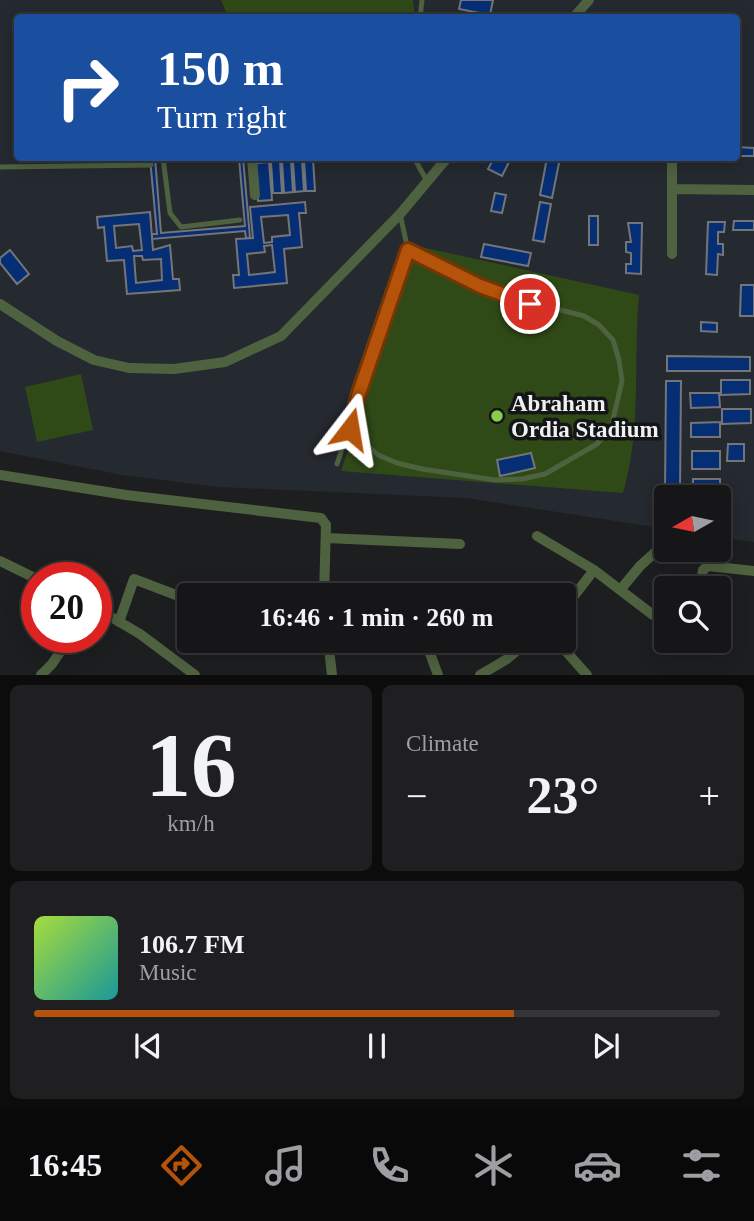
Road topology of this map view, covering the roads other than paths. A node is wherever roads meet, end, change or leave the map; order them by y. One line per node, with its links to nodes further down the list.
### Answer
1 (589, 0): 2 (street)
2 (577, 14)
3 (160, 161): 8 (lane)
4 (252, 161): 13 (street)
5 (416, 161): 10 (lane)
6 (444, 161): 10 (street)
7 (672, 161): 11 (street)
8 (156, 165): 9 (lane); 15 (lane)
9 (0, 167)
10 (426, 181): 14 (street)
11 (672, 189): 12 (street); 17 (street)
12 (754, 190)
13 (255, 195)
14 (400, 214): 16 (lane); 18 (street)
15 (240, 220)
16 (408, 250): 19 (lane); 19 (lane)
17 (672, 254)
18 (0, 304)
19 (350, 429): 20 (lane)
20 (338, 464)
21 (0, 475): 23 (street)
22 (537, 536): 27 (street)
23 (326, 538): 24 (street); 31 (street)
24 (460, 544)
25 (654, 553): 32 (street)
26 (0, 561): 28 (street)
27 (594, 570): 32 (street); 33 (street)
28 (21, 571)
29 (754, 571): 30 (street)
30 (702, 576)
31 (324, 583)
32 (621, 589): 35 (street)
33 (576, 593)
34 (177, 595): 37 (street)
35 (653, 615)
36 (112, 618): 37 (street)
37 (119, 622): 45 (street)
38 (59, 653): 44 (street)
39 (328, 653): 43 (street)
40 (430, 653): 46 (street)
41 (511, 653): 47 (street)
42 (568, 653): 48 (street)
43 (329, 674)
44 (41, 675)
45 (195, 675)
46 (438, 675)
47 (480, 675)
48 (587, 675)

